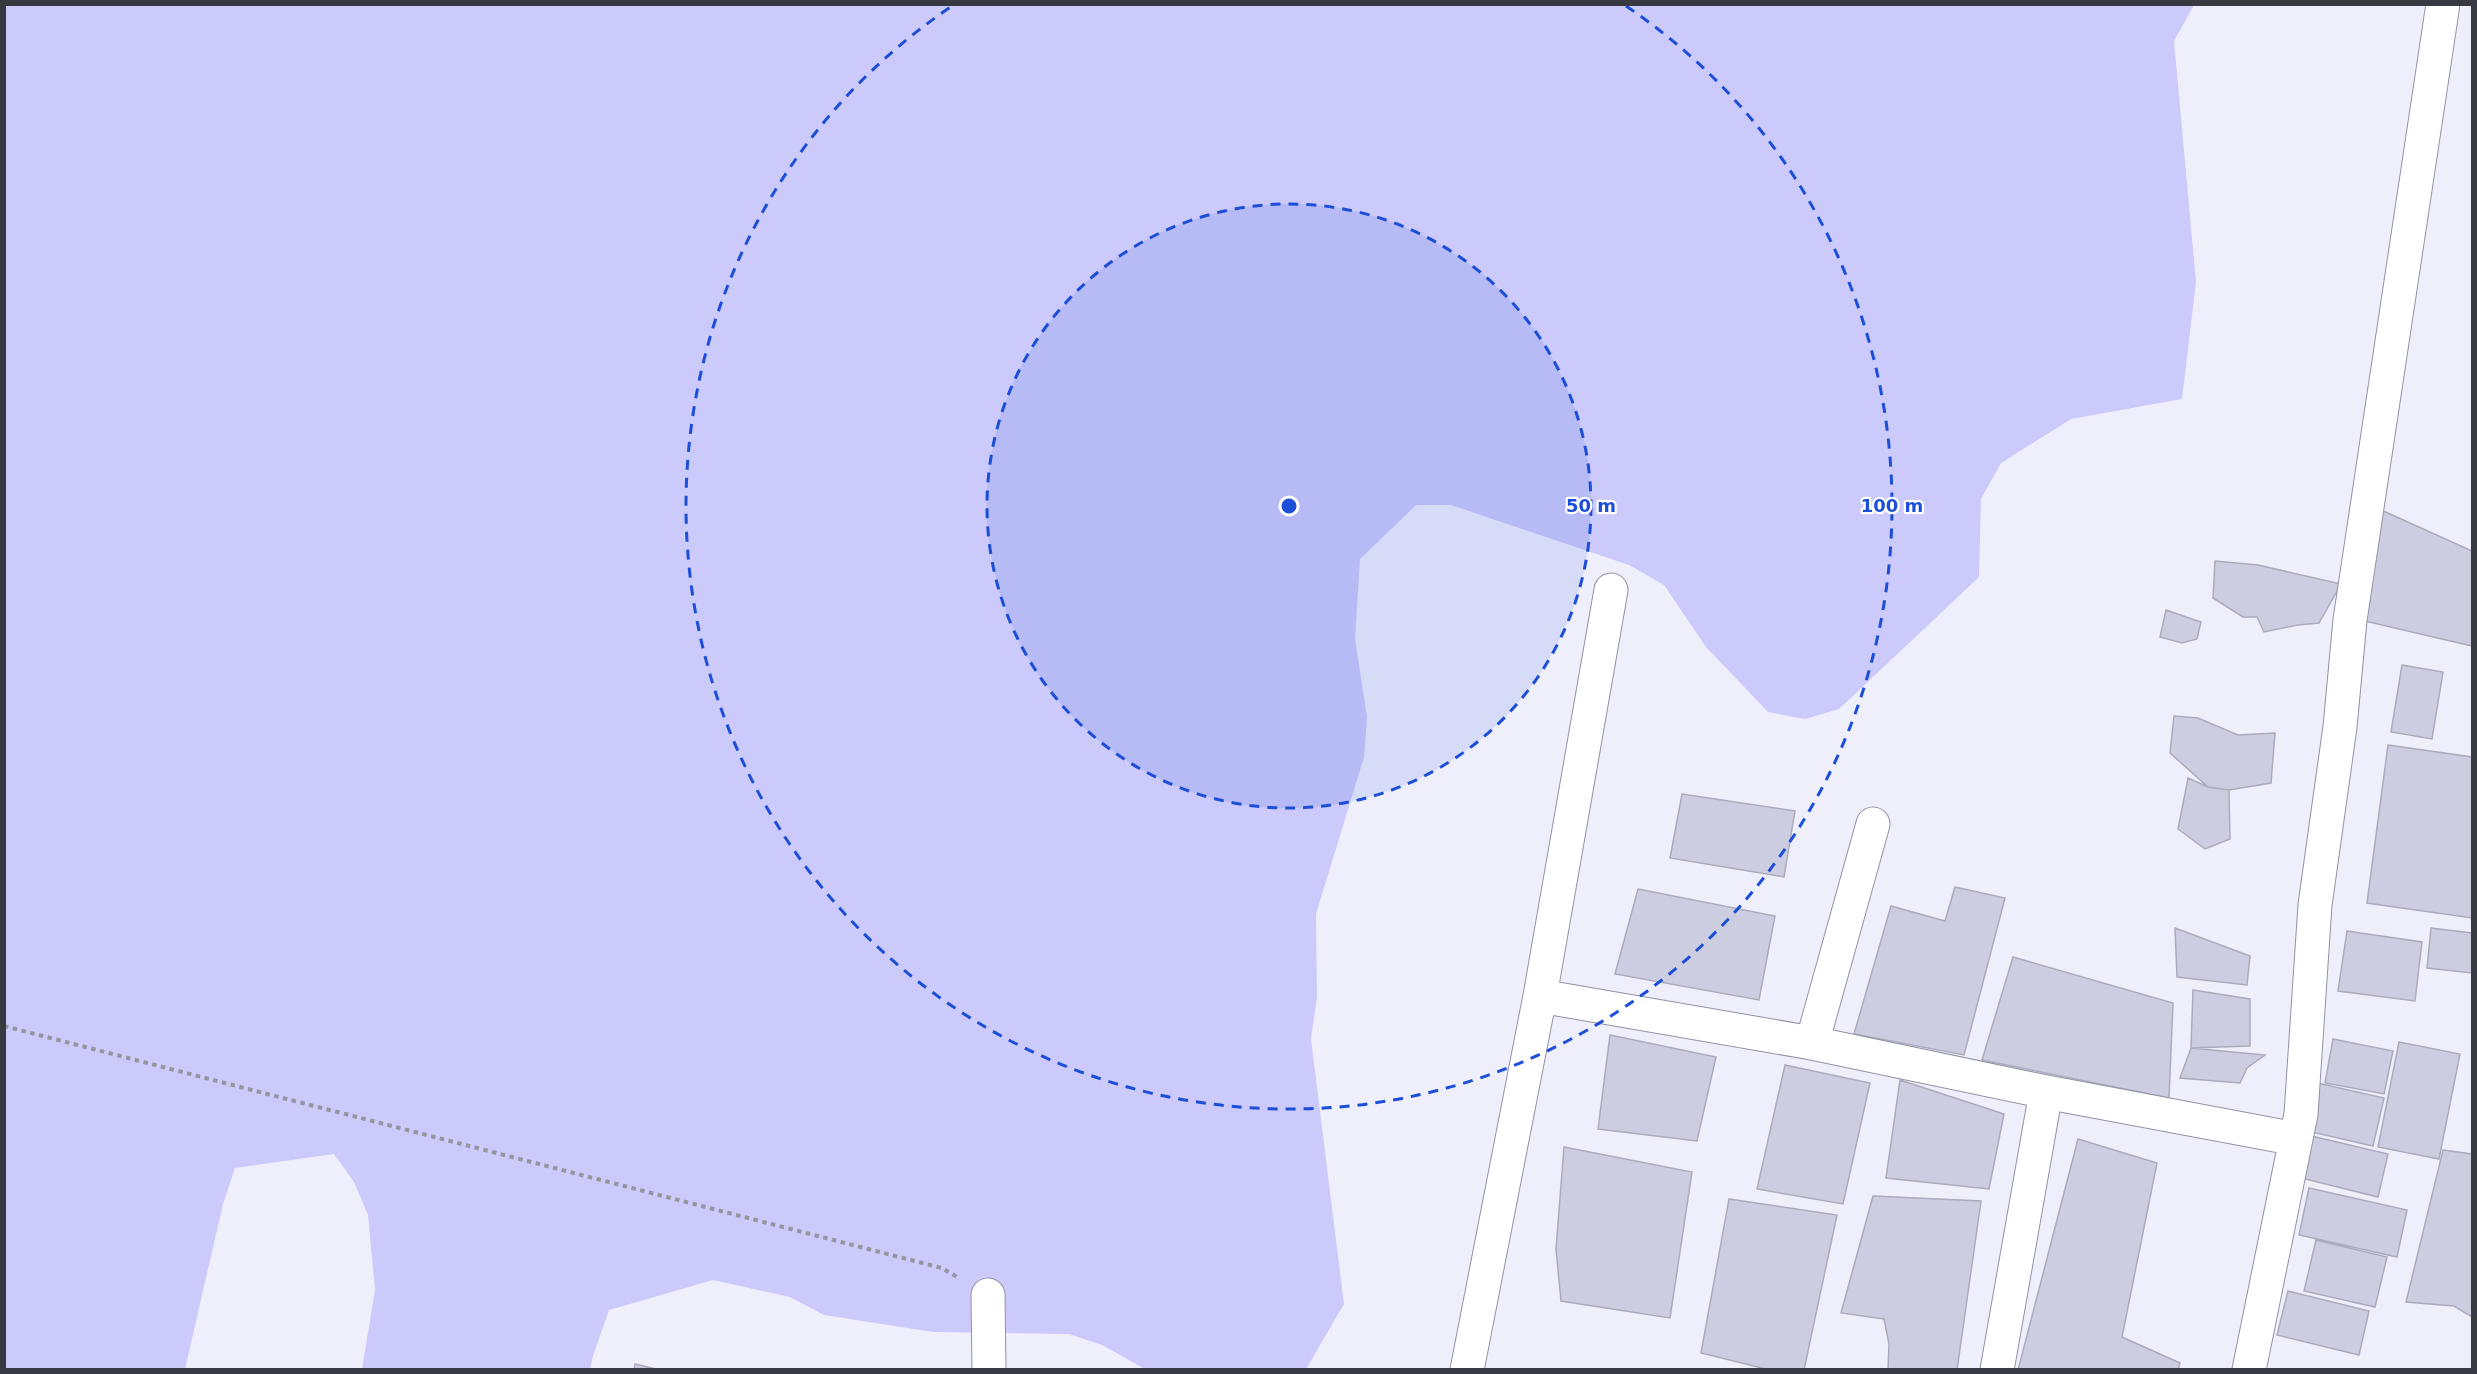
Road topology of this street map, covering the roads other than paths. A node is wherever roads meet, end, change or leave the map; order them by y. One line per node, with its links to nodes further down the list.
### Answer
1 (2443, 4): 7 (street)
2 (1611, 590): 4 (street)
3 (1873, 824): 5 (street)
4 (1540, 996): 5 (street); 10 (street)
5 (1812, 1043): 6 (street)
6 (2046, 1092): 7 (street); 11 (street)
7 (2296, 1139): 12 (street)
8 (988, 1295): 9 (street)
9 (989, 1370)
10 (1467, 1370)
11 (1997, 1370)
12 (2249, 1370)

